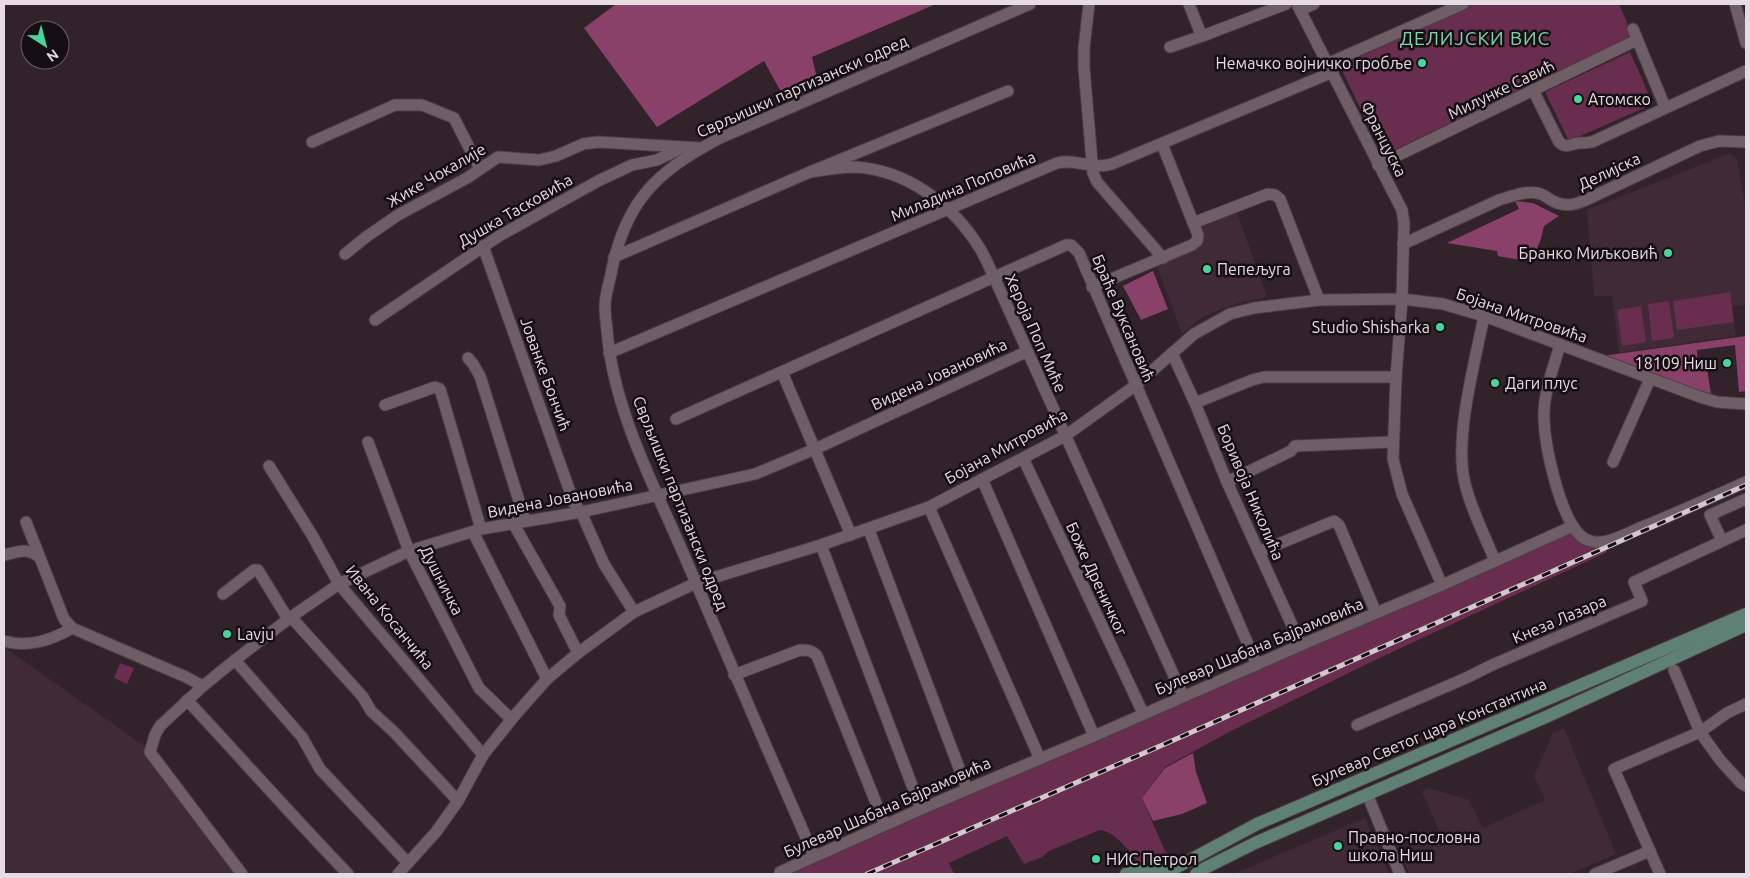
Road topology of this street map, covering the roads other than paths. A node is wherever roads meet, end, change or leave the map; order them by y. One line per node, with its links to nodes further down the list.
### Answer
1 (1030, 4): 23 (street, Сврљишки партизански одред)
2 (1089, 4): 25 (street)
3 (1189, 4): 10 (street)
4 (1286, 4): 10 (street)
5 (1314, 4): 8 (street)
6 (1463, 4): 14 (street, Миладина Поповића)
7 (1735, 4): 12 (street)
8 (1299, 7): 14 (street, Француска)
9 (1633, 29): 11 (street)
10 (1205, 35): 13 (street)
11 (1637, 40): 16 (street, Милунке Савић); 18 (street)
12 (1746, 43)
13 (1170, 47)
14 (1331, 68): 21 (street, Миладина Поповића); 24 (street, Француска)
15 (1746, 71): 18 (street)
16 (1534, 90): 18 (street); 24 (street, Милунке Савић)
17 (1008, 91): 27 (street, Хероја Поп Миће)
18 (1665, 107)
19 (312, 142): 26 (street)
20 (1746, 142): 30 (street, Делијска)
21 (1162, 144): 25 (street, Миладина Поповића); 29 (street)
22 (682, 147): 23 (street, Жике Чокалије); 26 (street, Жике Чокалије); 31 (street, Душка Тасковића)
23 (701, 148): 33 (street, Сврљишки партизански одред)
24 (1378, 165): 30 (street, Француска)
25 (1092, 166): 28 (street, Миладина Поповића); 34 (street)
26 (480, 169): 32 (street, Жике Чокалије)
27 (810, 172): 28 (street, Хероја Поп Миће); 33 (street, Хероја Поп Миће)
28 (949, 210): 35 (street, Хероја Поп Миће); 43 (street, Миладина Поповића)
29 (1193, 223): 34 (street); 38 (street)
30 (1403, 244): 37 (street, Француска)
31 (483, 246): 40 (street, Душка Тасковића); 67 (street, Јованке Бончић)
32 (345, 254)
33 (614, 257): 43 (street, Сврљишки партизански одред)
34 (1163, 258): 36 (street)
35 (994, 278): 36 (street, Браће Вуксановић); 42 (street, Хероја Поп Миће); 46 (street, Браће Вуксановић)
36 (1092, 287): 49 (street, Браће Вуксановић)
37 (1402, 299): 38 (street, Бојана Митровића); 39 (street, Бојана Митровића); 47 (street, Француска)
38 (1319, 300): 44 (street, Бојана Митровића)
39 (1484, 316): 41 (street, Бојана Митровића); 81 (street)
40 (375, 320)
41 (1560, 345): 48 (street, Бојана Митровића); 70 (street)
42 (1026, 352): 54 (street, Хероја Поп Миће); 57 (street, Видена Јовановића)
43 (609, 353): 64 (street, Сврљишки партизански одред)
44 (1172, 353): 49 (street, Бојана Митровића); 50 (street, Боривоја Николића)
45 (468, 358): 69 (street)
46 (782, 372): 53 (street, Браће Вуксановић); 57 (street)
47 (1396, 377): 50 (street); 56 (street, Француска)
48 (1650, 379): 51 (street, Бојана Митровића); 59 (street)
49 (1136, 385): 54 (street, Бојана Митровића); 96 (street, Браће Вуксановић)
50 (1195, 403): 62 (street, Боривоја Николића)
51 (1746, 404)
52 (385, 405): 71 (street)
53 (676, 419)
54 (1065, 436): 58 (street, Бојана Митровића); 101 (street, Хероја Поп Миће)
55 (368, 442): 77 (street, Душничка)
56 (1392, 442): 62 (street); 84 (street, Француска)
57 (814, 449): 64 (street, Видена Јовановића); 74 (street)
58 (1023, 458): 61 (street, Бојана Митровића); 104 (street, Боже Дреничког)
59 (1613, 462)
60 (269, 466): 83 (street, Ивана Косанчића)
61 (982, 479): 66 (street, Бојана Митровића); 108 (street)
62 (1227, 482): 78 (street, Боривоја Николића)
63 (1746, 482): 70 (street)
64 (659, 496): 67 (street, Видена Јовановића); 82 (street, Сврљишки партизански одред)
65 (1746, 499): 75 (street)
66 (929, 506): 72 (street, Бојана Митровића); 110 (street)
67 (581, 512): 69 (street, Видена Јовановића); 86 (street, Јованке Бончић)
68 (26, 522): 80 (street)
69 (519, 522): 71 (street, Видена Јовановића); 94 (street)
70 (1573, 526): 81 (street, Булевар Шабана Бајрамовића)
71 (477, 530): 77 (street, Видена Јовановића); 99 (street)
72 (869, 530): 74 (street, Бојана Митровића); 112 (street)
73 (1746, 530): 75 (street, Кнеза Лазара)
74 (851, 535): 76 (street, Бојана Митровића)
75 (1722, 541): 106 (street, Кнеза Лазара)
76 (821, 545): 82 (street, Бојана Митровића); 115 (street)
77 (409, 551): 83 (street, Видена Јовановића); 105 (street, Душничка)
78 (1259, 552): 87 (street); 93 (street, Боривоја Николића)
79 (4, 555): 80 (street)
80 (40, 557): 91 (street)
81 (1495, 561): 84 (street, Булевар Шабана Бајрамовића)
82 (696, 583): 86 (street, Бојана Митровића); 98 (street, Сврљишки партизански одред)
83 (339, 584): 89 (street, Видена Јовановића); 109 (street, Ивана Косанчића)
84 (1442, 585): 87 (street, Булевар Шабана Бајрамовића)
85 (223, 594): 89 (street)
86 (634, 612): 94 (street, Бојана Митровића)
87 (1376, 614): 93 (street, Булевар Шабана Бајрамовића)
88 (1746, 614): 121 (main road, Булевар Светог цара Константина)
89 (290, 618): 95 (street, Видена Јовановића); 114 (street)
90 (1746, 626): 113 (main road, Булевар Светог цара Константина)
91 (72, 628): 92 (street); 100 (street)
92 (4, 641)
93 (1301, 644): 96 (street, Булевар Шабана Бајрамовића)
94 (578, 653): 99 (street, Бојана Митровића)
95 (235, 660): 100 (street, Видена Јовановића); 119 (street)
96 (1257, 664): 101 (street, Булевар Шабана Бајрамовића)
97 (1674, 670): 107 (street)
98 (734, 675): 116 (street); 118 (street, Сврљишки партизански одред)
99 (547, 679): 105 (street, Бојана Митровића)
100 (203, 686): 102 (street, Видена Јовановића)
101 (1183, 696): 104 (street, Булевар Шабана Бајрамовића)
102 (187, 700): 122 (street, Видена Јовановића); 123 (street)
103 (1746, 704): 107 (street)
104 (1142, 713): 108 (street, Булевар Шабана Бајрамовића)
105 (511, 719): 109 (street, Бојана Митровића)
106 (1357, 725)
107 (1700, 732): 111 (street); 117 (street)
108 (1094, 736): 110 (street, Булевар Шабана Бајрамовића)
109 (482, 754): 114 (street, Бојана Митровића)
110 (1040, 759): 112 (street, Булевар Шабана Бајрамовића)
111 (1746, 786)
112 (968, 789): 115 (street, Булевар Шабана Бајрамовића)
113 (1367, 794): 126 (main road, Булевар Светог цара Константина); 127 (street)
114 (458, 801): 119 (street, Бојана Митровића)
115 (920, 809): 116 (street, Булевар Шабана Бајрамовића)
116 (885, 825): 118 (street, Булевар Шабана Бајрамовића)
117 (1650, 851): 128 (street); 129 (street)
118 (814, 856): 120 (street, Булевар Шабана Бајрамовића)
119 (408, 863): 124 (street, Бојана Митровића)
120 (780, 872)
121 (1152, 873): 125 (main road, Булевар Светог цара Константина)
122 (242, 874)
123 (348, 874)
124 (398, 874)
125 (1126, 874)
126 (1196, 874)
127 (1400, 874)
128 (1595, 874)
129 (1660, 874)

